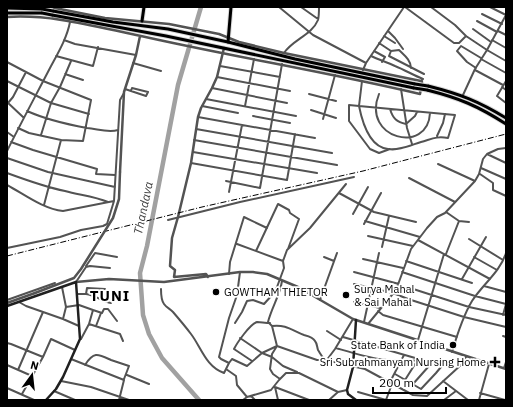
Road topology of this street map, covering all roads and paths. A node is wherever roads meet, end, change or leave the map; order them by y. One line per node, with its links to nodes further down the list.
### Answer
1 (49, 7): 16 (street); 18 (street)
2 (144, 7): 18 (main road)
3 (231, 7): 31 (main road)
4 (279, 7): 23 (street)
5 (301, 7): 17 (street)
6 (319, 7): 17 (street)
7 (404, 7): 24 (street); 28 (street)
8 (431, 7): 28 (street)
9 (490, 7): 14 (street)
10 (7, 8): 12 (main road, bridge)
11 (7, 13): 12 (main road, bridge)
12 (53, 13): 31 (main road); 36 (main road)
13 (482, 14): 21 (street)
14 (506, 15): 21 (street)
15 (7, 17): 16 (street)
16 (48, 18): 20 (street)
17 (318, 19): 23 (street)
18 (142, 21): 31 (street)
19 (477, 21): 25 (street)
20 (70, 22): 26 (street); 30 (street)
21 (502, 24): 25 (street)
22 (473, 29): 32 (street)
23 (309, 31): 42 (street); 56 (street)
24 (388, 31): 27 (street); 38 (street)
25 (497, 32): 29 (street); 32 (street)
26 (140, 36): 43 (street); 45 (street)
27 (384, 36): 33 (street); 34 (street)
28 (466, 36): 39 (street)
29 (506, 36)
30 (64, 40): 35 (street); 44 (street)
31 (228, 40): 42 (street); 92 (main road, bridge)
32 (492, 41): 37 (street); 39 (street)
33 (395, 43)
34 (379, 44): 40 (street); 41 (street)
35 (98, 47): 45 (street); 51 (street)
36 (224, 48): 43 (street); 127 (main road, bridge)
37 (506, 48)
38 (403, 49)
39 (487, 50): 50 (street); 52 (street)
40 (374, 51): 46 (street); 48 (street)
41 (391, 51): 47 (street); 59 (street)
42 (284, 53): 61 (street)
43 (223, 54): 49 (street); 58 (street)
44 (56, 56): 51 (street); 73 (street)
45 (136, 56): 55 (street)
46 (371, 56): 54 (street); 56 (street)
47 (389, 56): 48 (street); 59 (street)
48 (385, 57): 54 (street)
49 (254, 58): 57 (street); 64 (street)
50 (481, 59): 60 (street); 60 (street); 65 (street)
51 (71, 61): 66 (street)
52 (506, 61)
53 (7, 62): 62 (street)
54 (382, 62): 76 (street)
55 (133, 63): 63 (street); 84 (street)
56 (366, 63): 61 (street)
57 (282, 64): 68 (street); 70 (street)
58 (219, 66): 64 (street); 69 (street)
59 (410, 68): 67 (street)
60 (475, 69): 78 (street); 92 (street)
61 (363, 70): 76 (street)
62 (26, 72): 73 (street); 79 (street)
63 (161, 72)
64 (252, 72): 70 (street); 77 (street)
65 (506, 73)
66 (65, 74): 71 (street); 80 (street)
67 (424, 74)
68 (335, 75): 74 (street); 94 (street)
69 (216, 77): 77 (street); 81 (street)
70 (280, 77): 82 (street)
71 (82, 80)
72 (7, 81): 79 (street)
73 (43, 81): 80 (street); 90 (street)
74 (362, 81): 83 (street); 103 (street)
75 (506, 81): 78 (street)
76 (421, 82): 83 (street)
77 (249, 83): 82 (street); 91 (street)
78 (503, 86): 85 (street); 100 (street)
79 (18, 87): 90 (street); 97 (street)
80 (60, 87): 98 (street); 113 (street)
81 (212, 88): 91 (street); 93 (street)
82 (277, 89): 87 (street); 95 (street)
83 (401, 89): 108 (street)
84 (125, 90): 86 (street); 132 (street); 265 (street, bridge)
85 (506, 90)
86 (131, 91): 86 (street)
87 (290, 91)
88 (309, 94): 94 (street)
89 (379, 94): 104 (street)
90 (35, 95): 98 (street); 107 (street)
91 (247, 95): 95 (street); 102 (street)
92 (463, 95): 121 (main road)
93 (206, 99): 101 (street); 102 (street)
94 (328, 99): 96 (street); 114 (street)
95 (276, 101): 99 (street); 109 (street)
96 (336, 101)
97 (8, 103): 118 (street)
98 (50, 103): 113 (street); 122 (street)
99 (287, 103)
100 (506, 103)
101 (202, 106): 111 (street); 119 (street)
102 (245, 106): 109 (street)
103 (359, 106): 104 (street); 150 (street); 150 (street)
104 (376, 108): 105 (street); 140 (street)
105 (390, 109): 108 (street); 126 (street)
106 (311, 110): 114 (street)
107 (27, 111): 118 (street); 122 (street)
108 (404, 111): 110 (street); 126 (street)
109 (274, 112): 117 (street); 123 (street)
110 (417, 112): 112 (street); 126 (street)
111 (238, 113)
112 (430, 113): 115 (street); 140 (street)
113 (89, 114): 130 (street)
114 (324, 114): 120 (street); 124 (street)
115 (445, 114): 138 (street); 138 (street)
116 (253, 116): 123 (street)
117 (296, 116)
118 (23, 117): 129 (street)
119 (198, 117): 128 (street); 131 (street)
120 (336, 118)
121 (506, 118)
122 (45, 119): 130 (street); 136 (street)
123 (272, 119): 125 (street); 133 (street)
124 (323, 119)
125 (290, 123)
126 (406, 124): 140 (street)
127 (506, 124)
128 (242, 125): 133 (street); 137 (street)
129 (18, 128): 136 (street); 139 (street)
130 (86, 128): 132 (street); 142 (street)
131 (196, 129): 137 (street); 143 (street)
132 (118, 130): 172 (street)
133 (270, 130): 135 (street); 145 (street)
134 (7, 132): 139 (street)
135 (296, 134): 141 (street); 147 (street)
136 (40, 135): 142 (street)
137 (240, 136): 145 (street); 148 (street)
138 (437, 136): 146 (street)
139 (14, 137): 144 (street)
140 (411, 137): 146 (street)
141 (315, 138)
142 (61, 140): 156 (street)
143 (194, 140): 148 (street); 152 (street)
144 (11, 142): 151 (street); 156 (street)
145 (268, 142): 147 (street); 153 (street)
146 (412, 144): 150 (street)
147 (293, 146): 154 (street); 157 (street)
148 (237, 148): 153 (street); 159 (street)
149 (506, 148): 155 (street)
150 (390, 149)
151 (7, 151)
152 (192, 152): 159 (street); 160 (street)
153 (266, 153): 157 (street); 162 (street)
154 (332, 153)
155 (487, 154): 161 (street); 166 (street)
156 (58, 157): 169 (street); 172 (street)
157 (291, 157): 164 (street); 165 (street)
158 (7, 158): 169 (street)
159 (235, 159): 162 (street); 167 (street)
160 (191, 163): 167 (street); 198 (street)
161 (506, 163)
162 (264, 164): 165 (street); 173 (street)
163 (438, 164): 178 (street)
164 (337, 165)
165 (289, 168): 170 (street); 173 (street)
166 (481, 168): 171 (street); 176 (street)
167 (233, 170): 173 (street); 179 (street)
168 (7, 173): 182 (street)
169 (53, 173): 182 (street); 183 (street)
170 (317, 173)
171 (479, 174): 178 (street); 188 (street)
172 (116, 175): 183 (street)
173 (262, 176): 179 (street)
174 (354, 177): 198 (street)
175 (409, 178): 191 (street)
176 (506, 178)
177 (226, 181): 179 (street)
178 (475, 181): 191 (street)
179 (231, 182): 185 (street)
180 (346, 184): 186 (street)
181 (7, 185): 193 (street)
182 (49, 187): 190 (street); 193 (street)
183 (115, 187): 189 (street)
184 (368, 187): 192 (street)
185 (229, 192)
186 (339, 193): 192 (street); 216 (street)
187 (381, 193): 194 (street)
188 (506, 196)
189 (114, 201): 190 (street); 215 (street)
190 (108, 202): 193 (street)
191 (455, 202): 195 (street)
192 (358, 203): 194 (street); 196 (street)
193 (44, 205)
194 (371, 210): 197 (street); 204 (street)
195 (446, 212): 200 (street); 206 (street)
196 (353, 214)
197 (389, 216): 201 (street); 204 (street)
198 (178, 217): 199 (street); 242 (street)
199 (168, 220)
200 (460, 221): 202 (street); 221 (street)
201 (416, 222)
202 (469, 222)
203 (267, 228): 211 (street); 216 (street); 217 (street)
204 (386, 228): 206 (street); 209 (street)
205 (368, 236): 209 (street)
206 (420, 237): 210 (street)
207 (486, 237): 213 (street)
208 (469, 239): 213 (street)
209 (383, 240): 212 (street); 214 (street)
210 (418, 240): 212 (street); 221 (street)
211 (237, 244): 217 (street); 240 (street)
212 (413, 246): 230 (street)
213 (481, 246): 224 (street); 226 (street)
214 (382, 247)
215 (7, 248)
216 (287, 250): 227 (street)
217 (256, 251): 227 (street)
218 (337, 253): 228 (street)
219 (379, 253): 229 (street)
220 (506, 253): 226 (street)
221 (445, 254): 232 (street); 239 (street)
222 (116, 257): 231 (street)
223 (324, 257): 228 (street)
224 (474, 257): 232 (street); 235 (street)
225 (363, 259): 229 (street)
226 (503, 260): 235 (street)
227 (283, 261): 244 (street)
228 (334, 261): 264 (street)
229 (377, 261): 234 (street); 241 (street)
230 (406, 261): 234 (street); 239 (street)
231 (86, 267): 233 (street); 246 (street)
232 (469, 267): 243 (street); 245 (street)
233 (110, 268)
234 (404, 268): 238 (street)
235 (497, 270): 243 (street)
236 (240, 272): 240 (street); 244 (street); 324 (street)
237 (354, 272): 241 (street)
238 (402, 272): 248 (street); 251 (street)
239 (439, 272): 245 (street); 248 (street)
240 (229, 274): 242 (street)
241 (374, 276): 251 (street); 255 (street)
242 (208, 277): 246 (street)
243 (490, 279): 252 (street)
244 (281, 280): 264 (street); 286 (street); 287 (street)
245 (461, 280): 249 (street)
246 (76, 282): 253 (main road); 260 (main road)
247 (55, 283): 265 (street)
248 (435, 283): 262 (street); 263 (street)
249 (472, 283)
250 (354, 284): 255 (street)
251 (399, 284): 259 (street)
252 (483, 286): 258 (street); 263 (street)
253 (62, 287): 266 (main road); 273 (street)
254 (407, 287): 262 (street)
255 (371, 288): 259 (street); 270 (street)
256 (105, 289): 261 (street)
257 (161, 289): 329 (street)
258 (506, 292)
259 (393, 293): 272 (street); 275 (street)
260 (77, 294): 261 (street); 269 (main road)
261 (86, 294): 268 (street)
262 (432, 294): 272 (street); 274 (street)
263 (475, 296): 274 (street); 280 (street)
264 (320, 300): 283 (street)
265 (7, 302)
266 (19, 302): 271 (main road); 278 (street)
267 (354, 302): 270 (street)
268 (111, 303)
269 (79, 305): 273 (street); 276 (street); 292 (main road)
270 (367, 305): 275 (street); 285 (street)
271 (7, 306)
272 (429, 306): 281 (street); 293 (street)
273 (66, 307): 282 (street)
274 (469, 307): 280 (street); 281 (street)
275 (381, 308): 277 (street)
276 (93, 310): 279 (street); 288 (street)
277 (378, 311): 289 (street); 293 (street)
278 (43, 312): 282 (street); 307 (street)
279 (101, 313): 284 (street); 290 (street)
280 (505, 315)
281 (464, 317): 294 (street); 297 (street)
282 (63, 319): 292 (street)
283 (355, 320): 285 (street); 296 (street); 301 (main road)
284 (117, 321)
285 (364, 322): 289 (street)
286 (236, 323)
287 (270, 323): 291 (street); 298 (street)
288 (89, 324): 290 (street); 299 (street)
289 (368, 324): 303 (street)
290 (96, 326): 302 (street)
291 (272, 326): 305 (street); 320 (street)
292 (80, 327): 299 (main road)
293 (422, 327): 297 (street); 303 (street)
294 (506, 327)
295 (327, 331): 300 (street)
296 (343, 337): 300 (street); 301 (street)
297 (457, 337): 309 (street)
298 (240, 338): 310 (street); 319 (street)
299 (80, 339): 308 (main road)
300 (341, 340): 306 (street)
301 (355, 340): 311 (main road); 312 (street)
302 (123, 341)
303 (417, 341): 309 (street)
304 (7, 343): 307 (street)
305 (277, 346): 310 (street); 314 (street); 320 (street)
306 (336, 348): 311 (street); 320 (street)
307 (26, 350): 313 (street); 331 (street)
308 (75, 350): 313 (street); 316 (main road)
309 (452, 352): 315 (street)
310 (262, 353): 314 (street); 319 (street)
311 (354, 353): 322 (street); 328 (main road)
312 (404, 355): 317 (street); 322 (street)
313 (43, 357): 335 (street)
314 (272, 357): 332 (street); 336 (street)
315 (466, 357): 325 (street); 340 (street)
316 (71, 359): 327 (street); 339 (main road)
317 (422, 360): 318 (street); 321 (street)
318 (433, 360): 343 (street); 343 (street)
319 (253, 361): 324 (street)
320 (326, 361): 328 (street)
321 (417, 361): 322 (street); 338 (street)
322 (401, 362): 333 (street)
323 (506, 362): 330 (street)
324 (229, 363): 329 (street)
325 (489, 364): 330 (street); 351 (street)
326 (7, 365): 331 (street)
327 (85, 365): 334 (street); 337 (street)
328 (353, 367): 341 (street); 346 (main road)
329 (226, 369): 354 (street)
330 (505, 369)
331 (18, 370): 335 (street)
332 (298, 373): 336 (street); 349 (street)
333 (395, 374): 338 (street); 341 (street)
334 (127, 375): 337 (street); 342 (street)
335 (32, 376): 352 (street)
336 (280, 379): 344 (street)
337 (124, 380): 355 (street)
338 (405, 380): 343 (street)
339 (61, 381): 347 (main road); 355 (street)
340 (443, 381): 341 (street); 348 (street)
341 (391, 383): 366 (street)
342 (149, 384)
343 (413, 384)
344 (275, 387): 353 (street); 362 (street); 363 (street)
345 (7, 388): 352 (street)
346 (347, 390): 349 (street); 365 (main road)
347 (54, 391): 357 (main road); 358 (street)
348 (456, 391): 367 (street); 368 (street)
349 (338, 392): 364 (street)
350 (358, 392): 366 (street)
351 (480, 393): 369 (street); 370 (street)
352 (22, 394): 356 (street)
353 (251, 396): 354 (street); 361 (street)
354 (247, 398): 360 (street)
355 (120, 399): 359 (street)
356 (34, 400)
357 (46, 400)
358 (75, 400)
359 (129, 400)
360 (243, 400)
361 (255, 400)
362 (278, 400)
363 (309, 400)
364 (329, 400)
365 (356, 400)
366 (386, 400)
367 (444, 400)
368 (468, 400)
369 (479, 400)
370 (505, 400)

